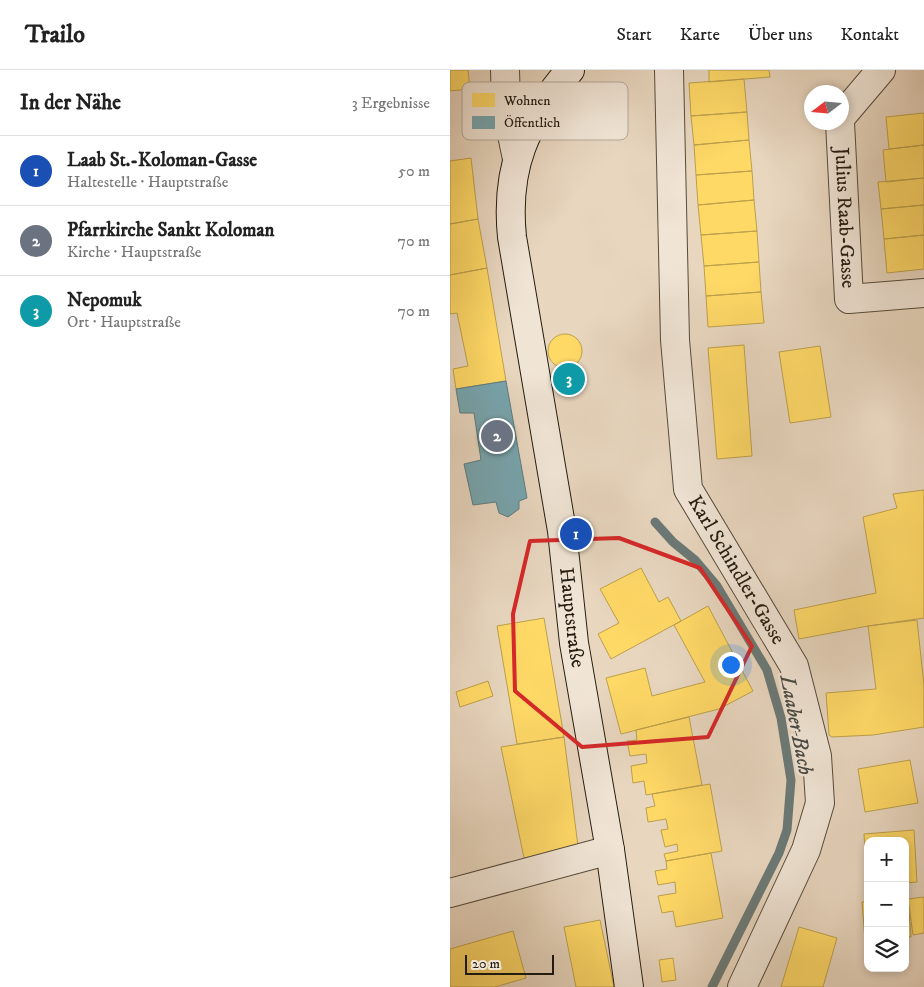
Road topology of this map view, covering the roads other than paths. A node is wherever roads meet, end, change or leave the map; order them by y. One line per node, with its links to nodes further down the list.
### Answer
1 (669, 70): 12 (street, Karl Schindler-Gasse)
2 (881, 70): 3 (street)
3 (849, 108)
4 (840, 130): 8 (street, Julius Raab-Gasse)
5 (513, 140): 7 (street, Hauptstraße)
6 (525, 140): 7 (street, Hauptstraße)
7 (517, 159): 9 (street, Hauptstraße)
8 (924, 294)
9 (610, 850): 10 (street); 11 (street, Hauptstraße)
10 (450, 893)
11 (629, 987)
12 (742, 987)

